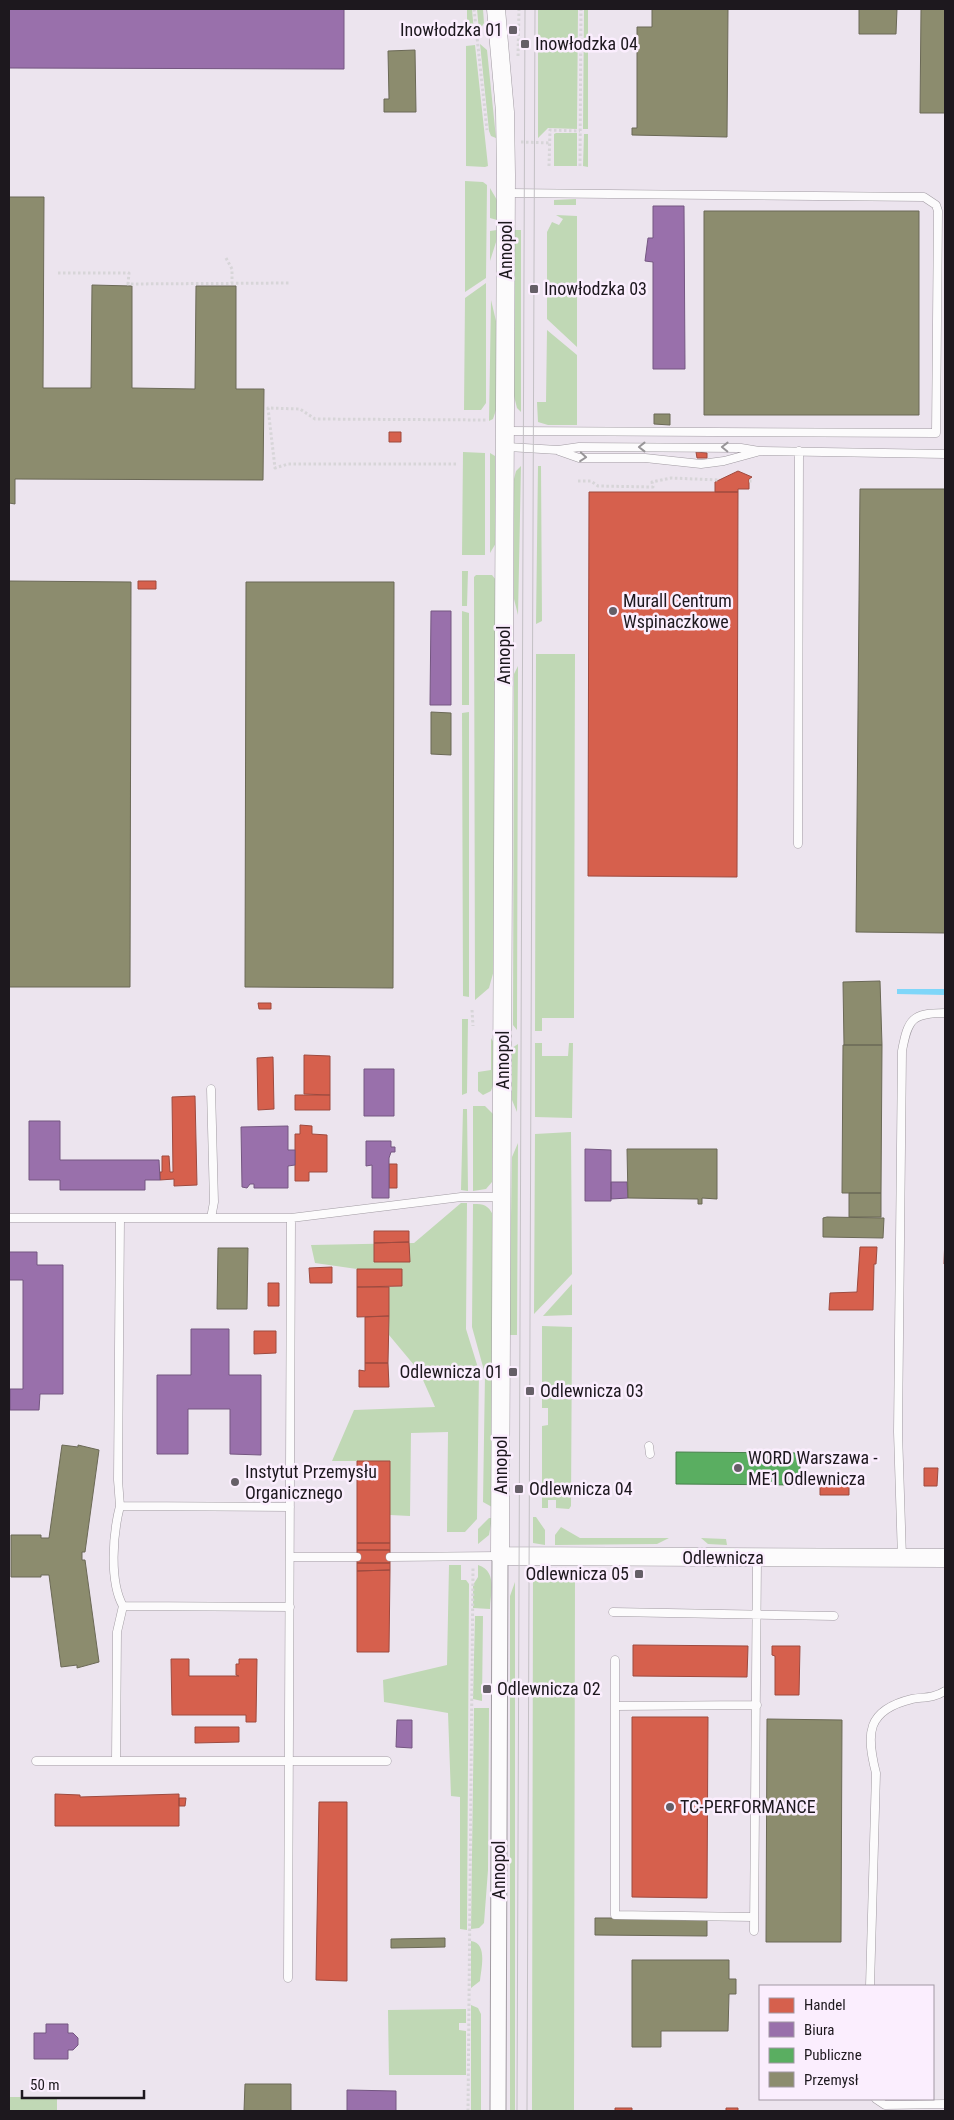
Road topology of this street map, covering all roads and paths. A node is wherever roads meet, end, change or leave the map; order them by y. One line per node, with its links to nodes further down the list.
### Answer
1 (474, 9): 5 (path)
2 (496, 9): 8 (street, Annopol)
3 (581, 9): 4 (path)
4 (580, 131): 6 (path); 7 (path)
5 (487, 134)
6 (549, 166)
7 (580, 166)
8 (506, 193): 14 (street, Annopol); 14 (lane)
9 (226, 258): 11 (path)
10 (58, 273): 11 (path)
11 (232, 283): 12 (path)
12 (289, 283)
13 (488, 420): 19 (path)
14 (506, 439): 15 (lane); 29 (street, Annopol)
15 (558, 450): 16 (lane, one-way to 15); 16 (lane, one-way to 16)
16 (759, 451): 17 (lane)
17 (799, 451): 18 (lane); 24 (lane)
18 (945, 454)
19 (456, 464)
20 (719, 480): 21 (path)
21 (578, 481)
22 (749, 481): 23 (path)
23 (754, 481)
24 (798, 844)
25 (472, 1010): 27 (path)
26 (945, 1013): 41 (lane)
27 (473, 1026)
28 (211, 1090): 32 (lane)
29 (502, 1197): 33 (lane); 36 (street, Annopol)
30 (9, 1218): 31 (lane)
31 (120, 1218): 32 (lane); 34 (lane)
32 (211, 1218): 33 (lane)
33 (290, 1218): 35 (lane)
34 (120, 1506): 35 (lane); 44 (lane)
35 (290, 1507): 37 (lane)
36 (500, 1556): 39 (lane); 40 (street, Odlewnicza); 64 (street, Annopol)
37 (290, 1557): 38 (lane); 45 (lane)
38 (357, 1557)
39 (390, 1557)
40 (757, 1558): 41 (street, Odlewnicza); 47 (lane)
41 (902, 1558): 42 (street, Odlewnicza)
42 (945, 1558)
43 (473, 1565): 63 (path)
44 (122, 1606): 45 (lane); 55 (lane)
45 (290, 1607): 53 (lane)
46 (613, 1612): 47 (lane)
47 (757, 1614): 48 (lane); 51 (lane)
48 (834, 1616)
49 (615, 1660): 52 (lane)
50 (945, 1691): 60 (lane)
51 (756, 1705): 52 (lane); 57 (lane)
52 (615, 1706): 57 (lane)
53 (288, 1760): 55 (lane); 56 (lane); 59 (lane)
54 (36, 1761): 55 (lane)
55 (116, 1761)
56 (386, 1761)
57 (753, 1917): 58 (lane)
58 (754, 1932)
59 (288, 1978)
60 (870, 1985)
61 (878, 2100): 62 (lane)
62 (945, 2104)
63 (468, 2111)
64 (498, 2111)

